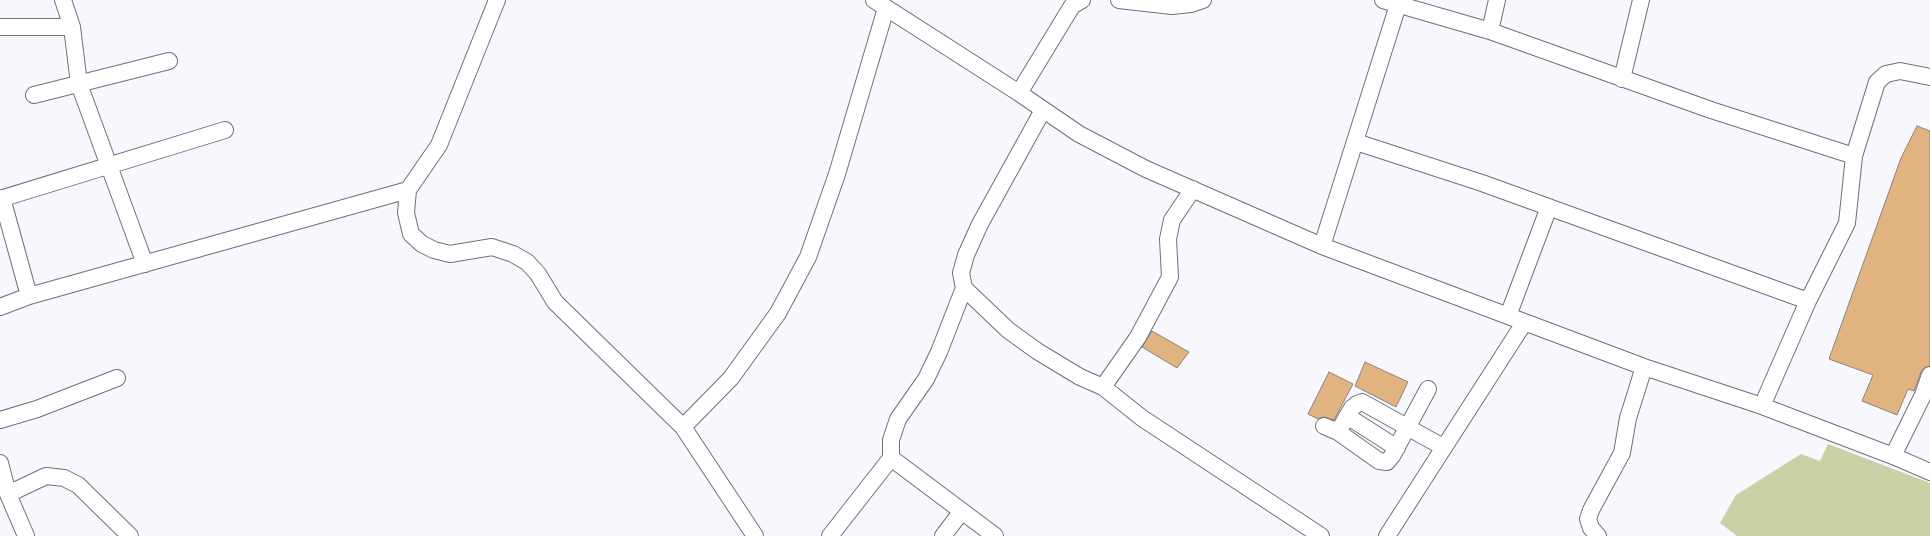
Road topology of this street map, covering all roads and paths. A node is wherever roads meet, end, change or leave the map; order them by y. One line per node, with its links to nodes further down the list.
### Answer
1 (63, 0): 12 (street)
2 (497, 0): 26 (street)
3 (1082, 0): 18 (street)
4 (1119, 0): 5 (street)
5 (1203, 0)
6 (1383, 0): 10 (street)
7 (1497, 0): 13 (street)
8 (1641, 0): 16 (street)
9 (880, 4): 18 (street); 45 (street)
10 (1398, 5): 13 (street); 22 (street)
11 (0, 27): 12 (street)
12 (72, 27): 17 (street)
13 (1490, 31): 16 (street)
14 (169, 61): 17 (street)
15 (1930, 77): 23 (street)
16 (1622, 79): 23 (street)
17 (79, 84): 19 (street); 24 (street)
18 (1019, 93): 20 (street)
19 (34, 95)
20 (1043, 110): 25 (street); 31 (street)
21 (225, 130): 24 (street)
22 (1356, 142): 28 (street); 29 (street)
23 (1854, 156): 33 (street)
24 (109, 166): 27 (street); 30 (street)
25 (1193, 189): 29 (street); 40 (street)
26 (408, 190): 30 (street); 45 (street)
27 (1, 198): 32 (street)
28 (1549, 207): 33 (street); 35 (street)
29 (1322, 246): 35 (street)
30 (144, 264): 32 (street)
31 (964, 288): 40 (street); 50 (street)
32 (29, 296): 34 (street)
33 (1808, 301): 42 (street)
34 (0, 307)
35 (1508, 316): 36 (street)
36 (1524, 323): 37 (street); 47 (street)
37 (1644, 367): 42 (street); 63 (street)
38 (1930, 375): 49 (street)
39 (117, 378): 44 (street)
40 (1103, 387): 61 (street)
41 (1428, 389): 46 (street)
42 (1762, 406): 49 (street)
43 (1347, 416): 46 (street); 48 (street); 48 (street)
44 (0, 420)
45 (683, 427): 57 (street)
46 (1408, 427): 47 (street); 48 (street)
47 (1443, 447): 62 (street)
48 (1397, 448)
49 (1892, 456): 52 (street)
50 (891, 458): 54 (street); 58 (street)
51 (0, 463): 53 (street)
52 (1930, 472)
53 (8, 494): 55 (street); 56 (street)
54 (962, 511): 59 (street); 60 (street)
55 (26, 536)
56 (130, 536)
57 (756, 536)
58 (830, 536)
59 (943, 536)
60 (995, 536)
61 (1321, 536)
62 (1387, 536)
63 (1598, 536)

